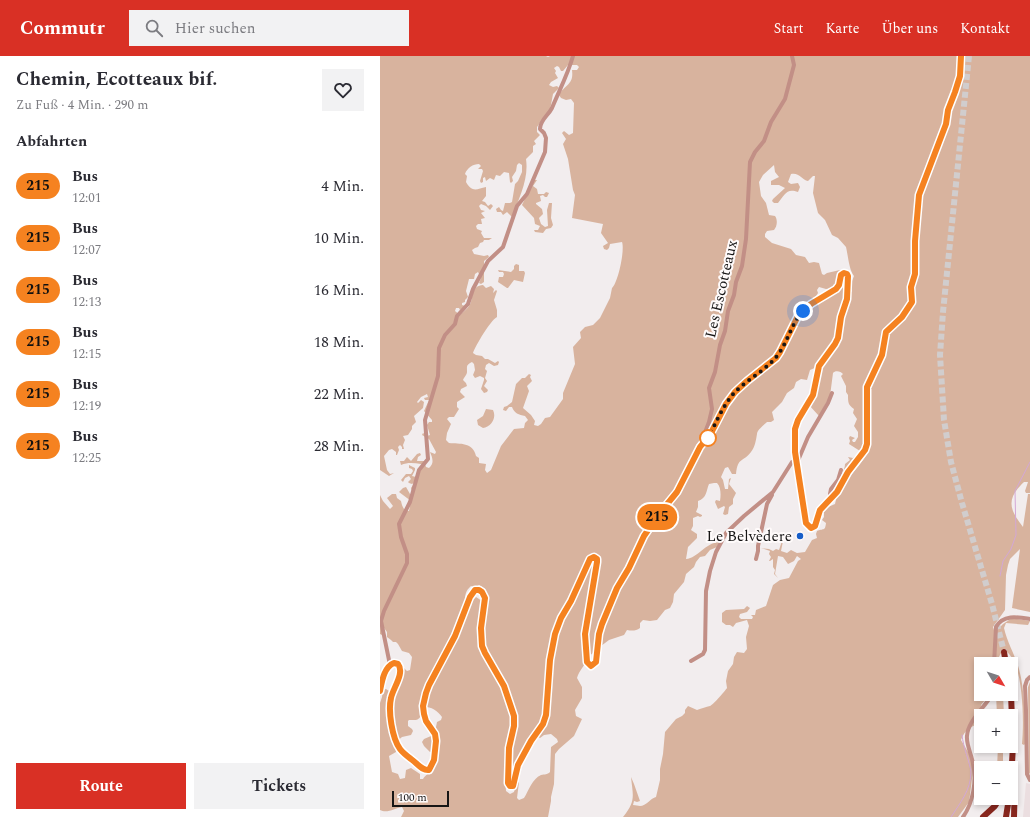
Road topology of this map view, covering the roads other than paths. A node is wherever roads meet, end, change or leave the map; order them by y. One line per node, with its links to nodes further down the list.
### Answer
1 (573, 56): 16 (street)
2 (792, 56): 5 (street, Les Escotteaux)
3 (961, 56): 9 (street)
4 (832, 393): 6 (street)
5 (706, 439): 6 (street); 16 (street)
6 (797, 462): 8 (street); 9 (street)
7 (841, 470): 9 (street)
8 (773, 492): 10 (street); 15 (street)
9 (833, 497)
10 (756, 559)
11 (1030, 619): 13 (street)
12 (1004, 652): 14 (highway)
13 (994, 657)
14 (1005, 657)
15 (691, 661)
16 (390, 664): 18 (street)
17 (1030, 677): 23 (street)
18 (380, 691)
19 (987, 701): 21 (street)
20 (962, 735): 21 (street)
21 (967, 736): 26 (street)
22 (1013, 753): 29 (highway)
23 (1030, 780)
24 (996, 805): 27 (highway)
25 (1007, 805): 28 (highway)
26 (963, 817)
27 (983, 817)
28 (1005, 817)
29 (1014, 817)

